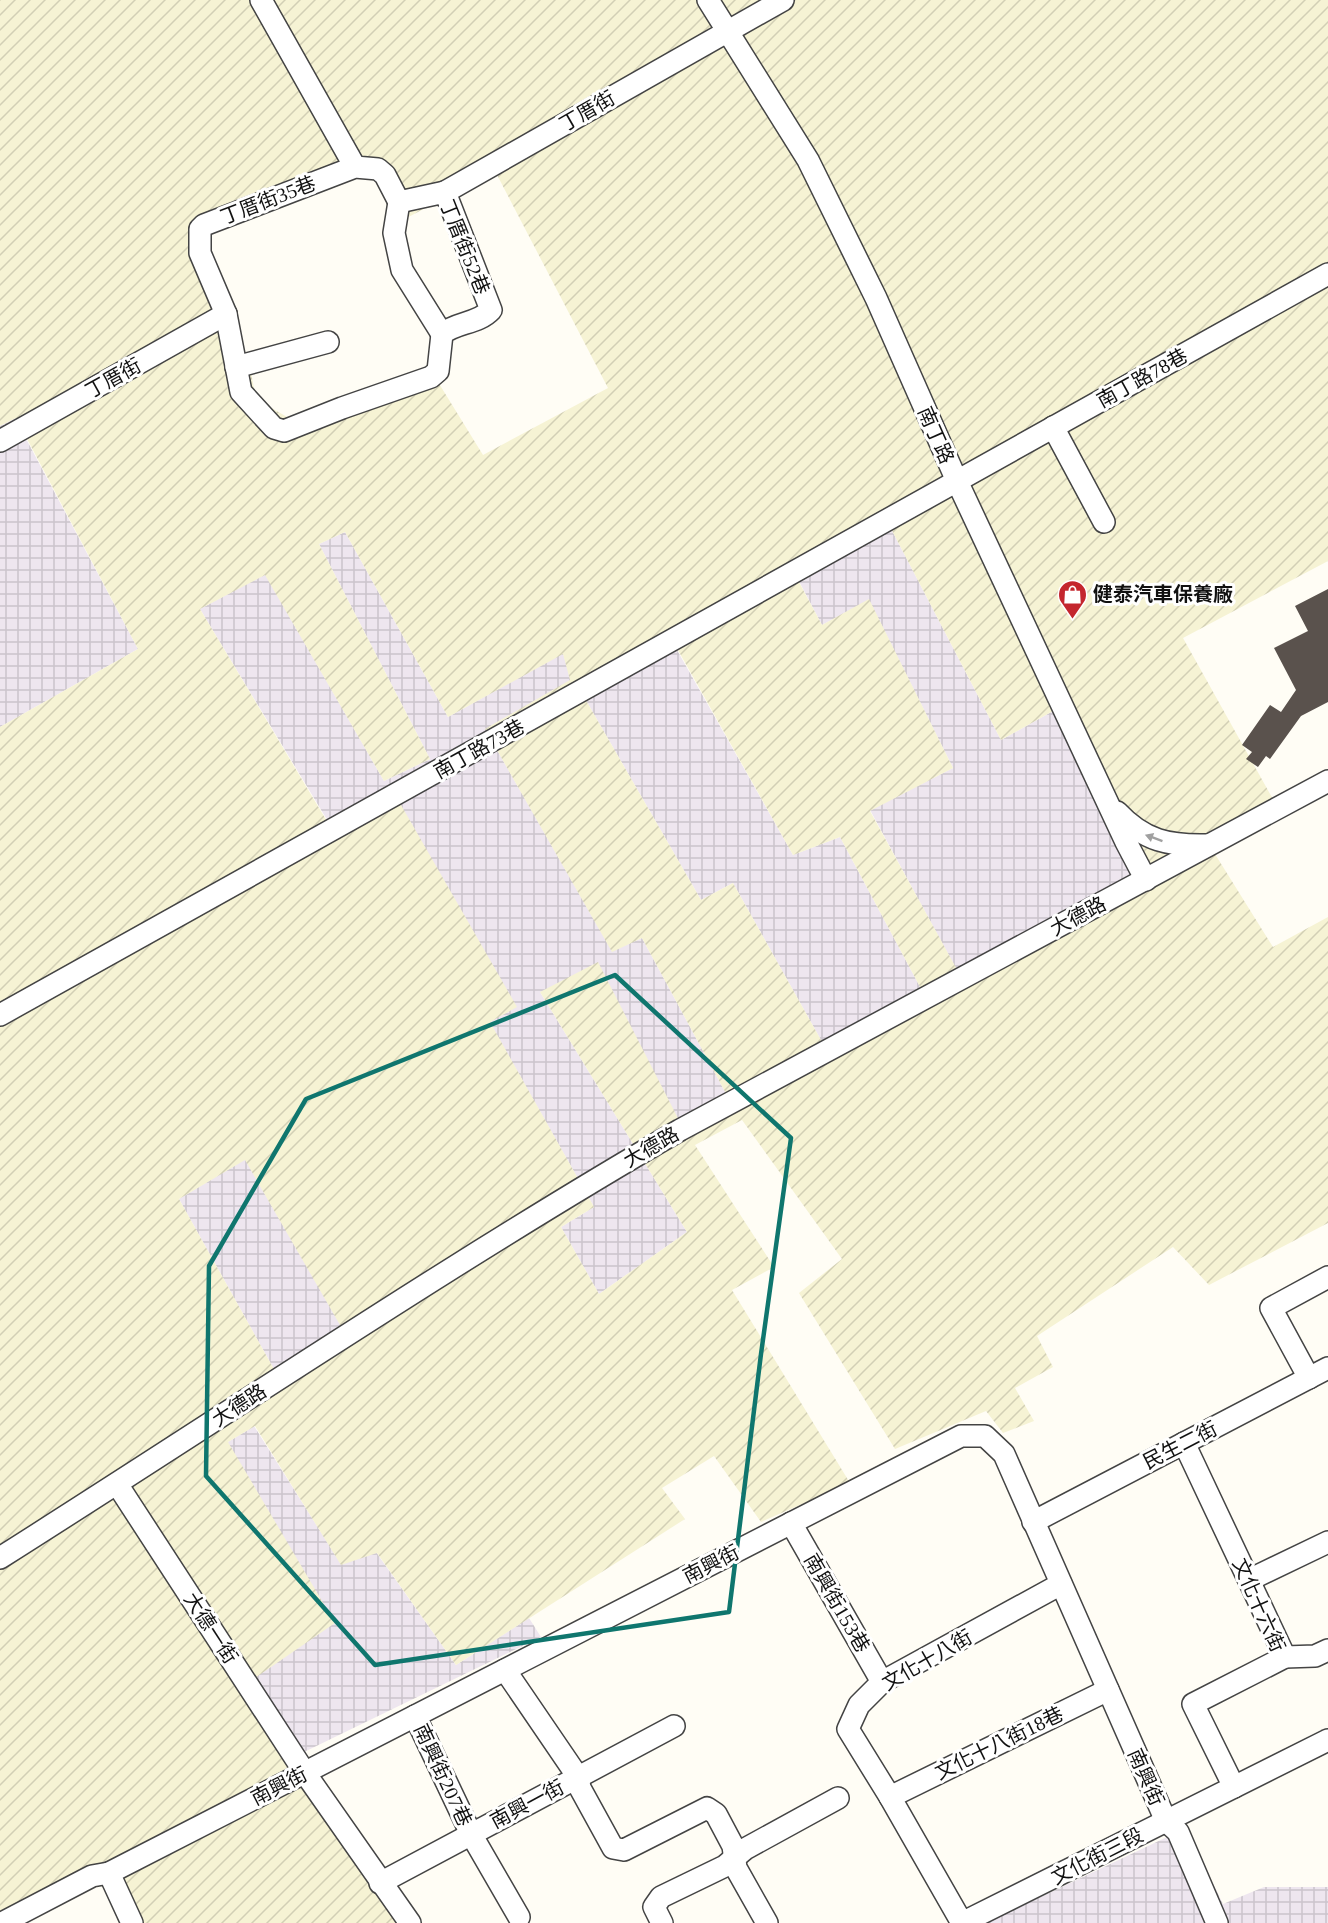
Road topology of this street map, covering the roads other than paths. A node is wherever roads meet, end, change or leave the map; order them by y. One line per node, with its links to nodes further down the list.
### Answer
1 (261, 0): 5 (street)
2 (708, 0): 4 (street, 南丁路)
3 (783, 0): 4 (street, 丁厝街)
4 (728, 31): 6 (street, 丁厝街); 15 (street, 南丁路)
5 (355, 166): 7 (street); 9 (street, 丁厝街35巷)
6 (446, 192): 7 (street, 丁厝街52巷); 10 (street, 丁厝街52巷)
7 (399, 202): 10 (street)
8 (1328, 274): 13 (street, 南丁路78巷)
9 (226, 314): 12 (street); 14 (street, 丁厝街)
10 (442, 334): 12 (street)
11 (328, 342): 12 (street)
12 (236, 367)
13 (1053, 428): 15 (street, 南丁路78巷); 16 (street)
14 (0, 441)
15 (957, 481): 18 (street, 南丁路); 21 (street, 南丁路73巷)
16 (1104, 522)
17 (1328, 781): 19 (street, 大德路)
18 (1107, 801): 19 (street, one-way to 18); 20 (street, 南丁路)
19 (1211, 844): 20 (street, 大德路)
20 (1146, 880): 26 (street, 大德路)
21 (0, 1015)
22 (1328, 1278): 24 (street)
23 (1328, 1368): 24 (street, 民生二街)
24 (1309, 1378): 25 (street, 民生二街)
25 (1184, 1443): 27 (street, 民生二街); 31 (street, 文化十六街)
26 (117, 1484): 30 (street, 大德路); 41 (street, 大德一街)
27 (1033, 1522): 28 (street, 南興街); 32 (street, 南興街)
28 (791, 1523): 35 (street, 南興街); 36 (street, 南興街153巷)
29 (1328, 1542): 31 (street)
30 (0, 1558)
31 (1248, 1580): 34 (street, 文化十六街)
32 (1061, 1584): 36 (street, 文化十八街); 37 (street, 南興街)
33 (1328, 1650): 34 (street)
34 (1285, 1657): 43 (street, 文化十六街)
35 (505, 1670): 38 (street, 南興街); 42 (street)
36 (882, 1682): 44 (street, 文化十八街)
37 (1108, 1690): 44 (street, 文化十八街18巷); 46 (street, 南興街)
38 (415, 1716): 41 (street, 南興街); 47 (street, 南興街207巷)
39 (674, 1726): 42 (street, 南興一街)
40 (1328, 1740): 43 (street, 文化街三段)
41 (305, 1773): 49 (street, 南興街); 50 (street, 大德一街)
42 (578, 1777): 47 (street, 南興一街); 48 (street)
43 (1234, 1787): 46 (street, 文化街三段)
44 (890, 1797): 57 (street, 文化十八街)
45 (838, 1798): 48 (street)
46 (1166, 1821): 57 (street, 文化街三段); 58 (street, 南興街)
47 (471, 1834): 50 (street, 南興一街); 52 (street, 南興街207巷)
48 (734, 1858): 51 (street); 56 (street)
49 (108, 1873): 53 (street, 南興街); 54 (street)
50 (380, 1883): 55 (street, 大德一街)
51 (658, 1915)
52 (519, 1917)
53 (2, 1923)
54 (132, 1923)
55 (410, 1923)
56 (767, 1923)
57 (962, 1923)
58 (1217, 1923)

